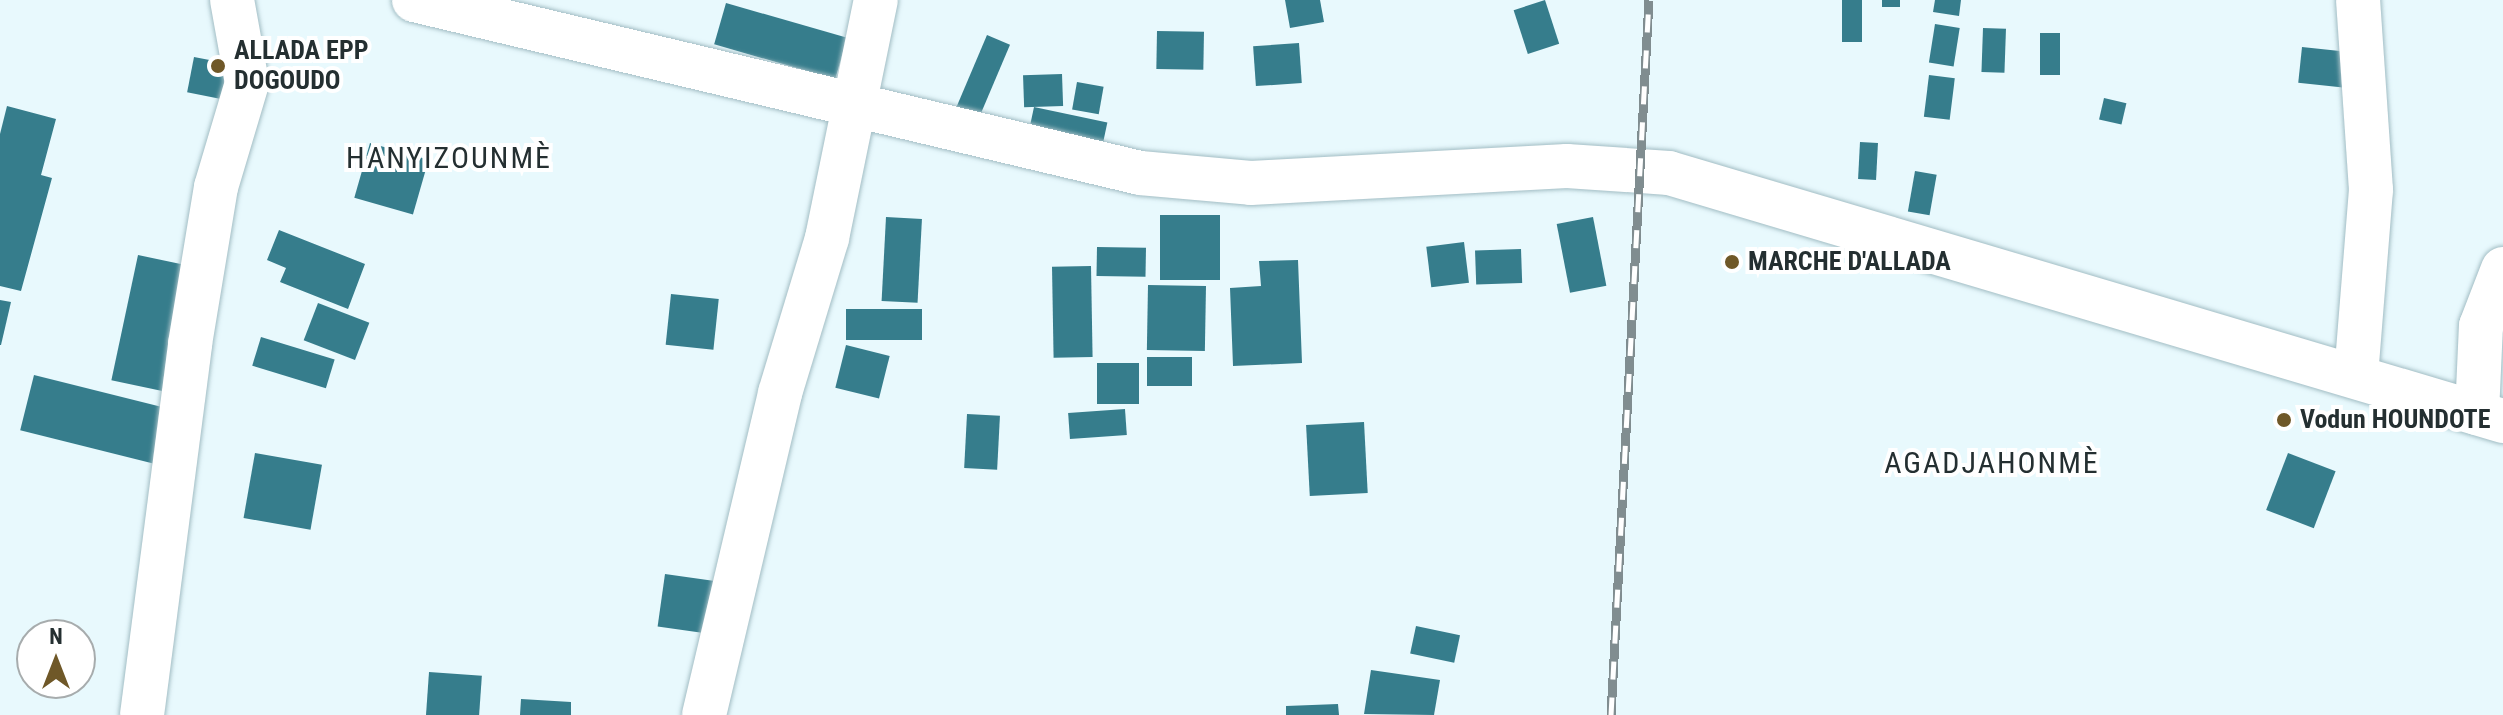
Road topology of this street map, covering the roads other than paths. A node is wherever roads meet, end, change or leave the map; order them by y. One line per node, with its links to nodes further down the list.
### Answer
1 (232, 0): 9 (street)
2 (414, 0): 5 (street)
3 (876, 0): 5 (street)
4 (2358, 0): 7 (street)
5 (857, 106): 7 (street); 10 (street)
6 (2503, 269): 8 (street)
7 (2356, 376): 8 (street)
8 (2490, 417)
9 (142, 715)
10 (704, 715)

